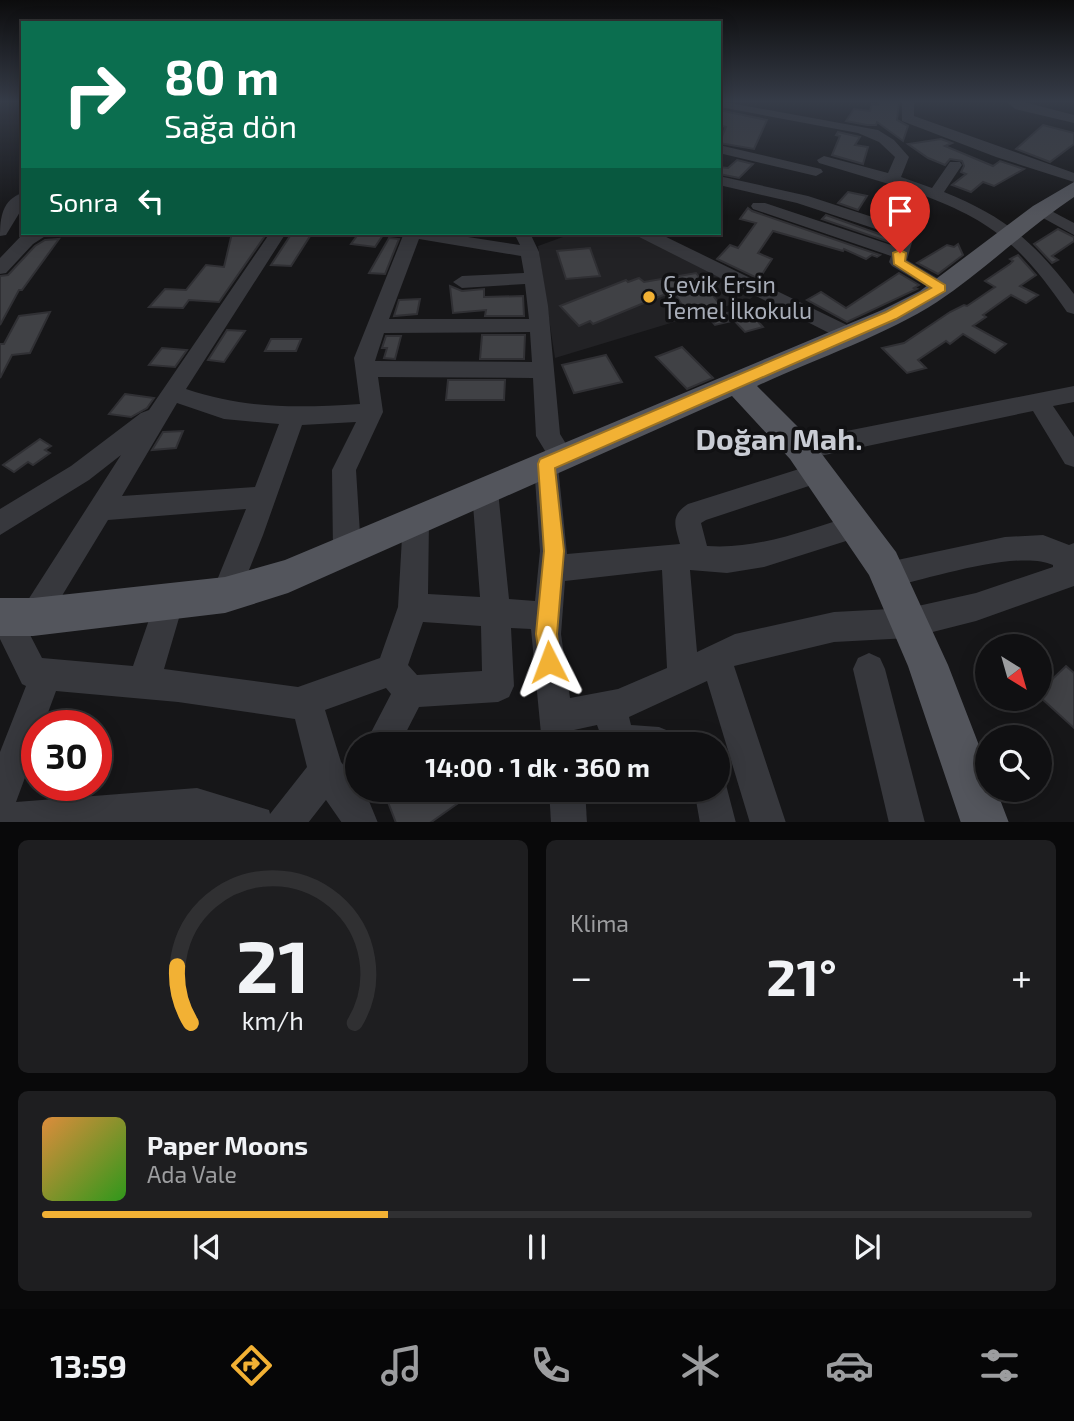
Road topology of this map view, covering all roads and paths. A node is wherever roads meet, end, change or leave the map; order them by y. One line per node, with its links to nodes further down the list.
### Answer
1 (814, 139): 5 (street)
2 (848, 139): 5 (street)
3 (883, 139): 9 (street)
4 (963, 139): 8 (street)
5 (826, 148): 6 (street); 9 (street); 14 (street)
6 (721, 149)
7 (955, 165): 12 (street)
8 (1074, 178)
9 (894, 179): 12 (street)
10 (721, 180): 14 (street)
11 (1074, 188): 16 (main road)
12 (928, 190): 19 (street); 20 (street)
13 (21, 200): 18 (street)
14 (802, 200): 20 (street)
15 (759, 206): 27 (street)
16 (1040, 210): 17 (street); 19 (main road)
17 (1074, 230)
18 (0, 232)
19 (1010, 232): 31 (main road); 32 (street)
20 (905, 233): 27 (street)
21 (38, 235): 28 (street)
22 (277, 235): 40 (street)
23 (411, 235): 34 (street)
24 (437, 235): 26 (street)
25 (649, 235): 35 (street)
26 (526, 242): 29 (street)
27 (900, 253): 31 (street)
28 (0, 269)
29 (534, 278): 30 (street); 33 (street)
30 (462, 282)
31 (940, 288): 35 (main road)
32 (1071, 299)
33 (540, 325): 34 (street); 37 (street)
34 (377, 326): 36 (street)
35 (848, 334): 38 (main road)
36 (367, 369): 37 (street); 42 (street)
37 (543, 370): 45 (street)
38 (736, 382): 45 (main road); 46 (main road)
39 (1074, 394): 41 (street)
40 (167, 401): 43 (street); 49 (street); 51 (street)
41 (1038, 401): 44 (street); 46 (street)
42 (372, 412): 43 (street); 53 (street)
43 (293, 417): 48 (street)
44 (1074, 457)
45 (554, 461): 47 (main road); 56 (street)
46 (809, 461): 52 (main road); 54 (street)
47 (485, 491): 50 (main road); 61 (street)
48 (263, 497): 49 (street); 58 (street)
49 (100, 509): 62 (street)
50 (416, 520): 53 (main road); 60 (street)
51 (0, 523)
52 (856, 527): 54 (street); 57 (main road)
53 (347, 550): 58 (main road)
54 (686, 557): 56 (street); 68 (street)
55 (1072, 557): 57 (street); 64 (street)
56 (552, 569): 63 (street)
57 (888, 575): 64 (main road)
58 (225, 595): 59 (main road)
59 (169, 601): 62 (main road); 70 (street)
60 (413, 607): 61 (street); 69 (street)
61 (496, 613): 63 (street); 69 (street)
62 (13, 617): 67 (street)
63 (548, 617): 73 (street)
64 (909, 623): 65 (street); 90 (main road)
65 (716, 659): 68 (street); 88 (street)
66 (869, 669): 89 (street)
67 (46, 674): 70 (street); 76 (street)
68 (683, 676): 72 (street)
69 (400, 680): 71 (street); 74 (street)
70 (144, 682): 71 (street)
71 (306, 700): 77 (street)
72 (611, 706): 73 (street); 75 (street)
73 (556, 730)
74 (385, 732)
75 (614, 732)
76 (8, 757): 78 (street)
77 (326, 772): 81 (street); 85 (street)
78 (0, 798)
79 (567, 802): 86 (street)
80 (714, 802): 87 (street)
81 (356, 804)
82 (166, 816): 83 (street); 84 (street)
83 (0, 822)
84 (256, 822)
85 (285, 822)
86 (569, 822)
87 (718, 822)
88 (768, 822)
89 (907, 822)
90 (985, 822)

